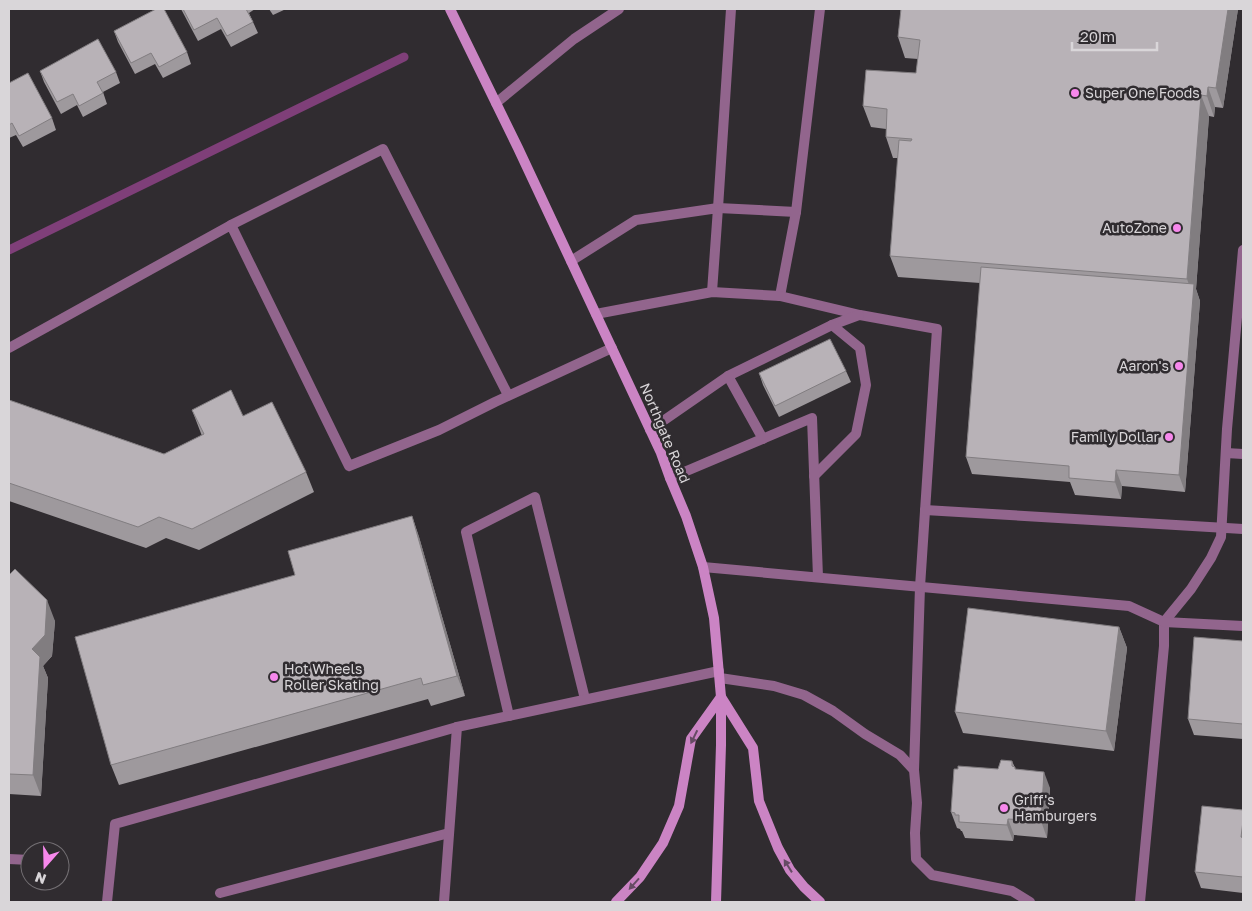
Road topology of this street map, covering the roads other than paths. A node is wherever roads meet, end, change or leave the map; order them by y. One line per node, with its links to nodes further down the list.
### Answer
1 (450, 9): 5 (main road, Northgate Road)
2 (620, 9): 5 (lane)
3 (731, 9): 6 (lane)
4 (820, 9): 7 (lane)
5 (496, 103): 10 (main road, Northgate Road)
6 (718, 208): 7 (lane); 10 (lane); 11 (lane)
7 (796, 212): 12 (lane)
8 (231, 225): 16 (lane); 19 (lane); 19 (lane)
9 (1243, 250): 22 (lane)
10 (571, 261): 13 (main road, Northgate Road)
11 (712, 292): 12 (lane); 13 (lane)
12 (780, 296): 14 (lane)
13 (596, 314): 17 (main road, Northgate Road)
14 (860, 315): 15 (lane); 26 (lane)
15 (832, 325): 18 (lane); 24 (lane)
16 (9, 348)
17 (612, 348): 19 (lane); 20 (main road, Northgate Road)
18 (728, 376): 20 (lane); 21 (lane)
19 (508, 395)
20 (650, 430): 25 (main road, Northgate Road)
21 (763, 439): 24 (lane); 25 (lane)
22 (1226, 453): 23 (lane); 27 (lane)
23 (1243, 454)
24 (814, 476): 30 (lane)
25 (670, 478): 29 (main road, Northgate Road)
26 (925, 510): 27 (lane); 31 (lane)
27 (1221, 528): 28 (lane); 32 (lane)
28 (1243, 530)
29 (703, 567): 30 (lane); 34 (main road, Northgate Road)
30 (818, 577): 31 (lane)
31 (920, 587): 32 (lane); 39 (lane)
32 (1164, 622): 33 (lane); 48 (lane)
33 (1243, 626)
34 (720, 674): 35 (main road, Northgate Road); 36 (lane); 39 (lane)
35 (721, 697): 44 (main road, one-way to 44); 45 (main road, Northgate Road); 46 (main road, one-way to 35)
36 (585, 699): 37 (lane); 37 (lane)
37 (509, 716): 38 (lane)
38 (457, 727): 40 (lane); 42 (lane)
39 (914, 770): 47 (lane)
40 (449, 833): 41 (lane); 43 (lane)
41 (220, 894)
42 (107, 902)
43 (444, 902)
44 (616, 902)
45 (716, 902)
46 (820, 902)
47 (1030, 902)
48 (1140, 902)

